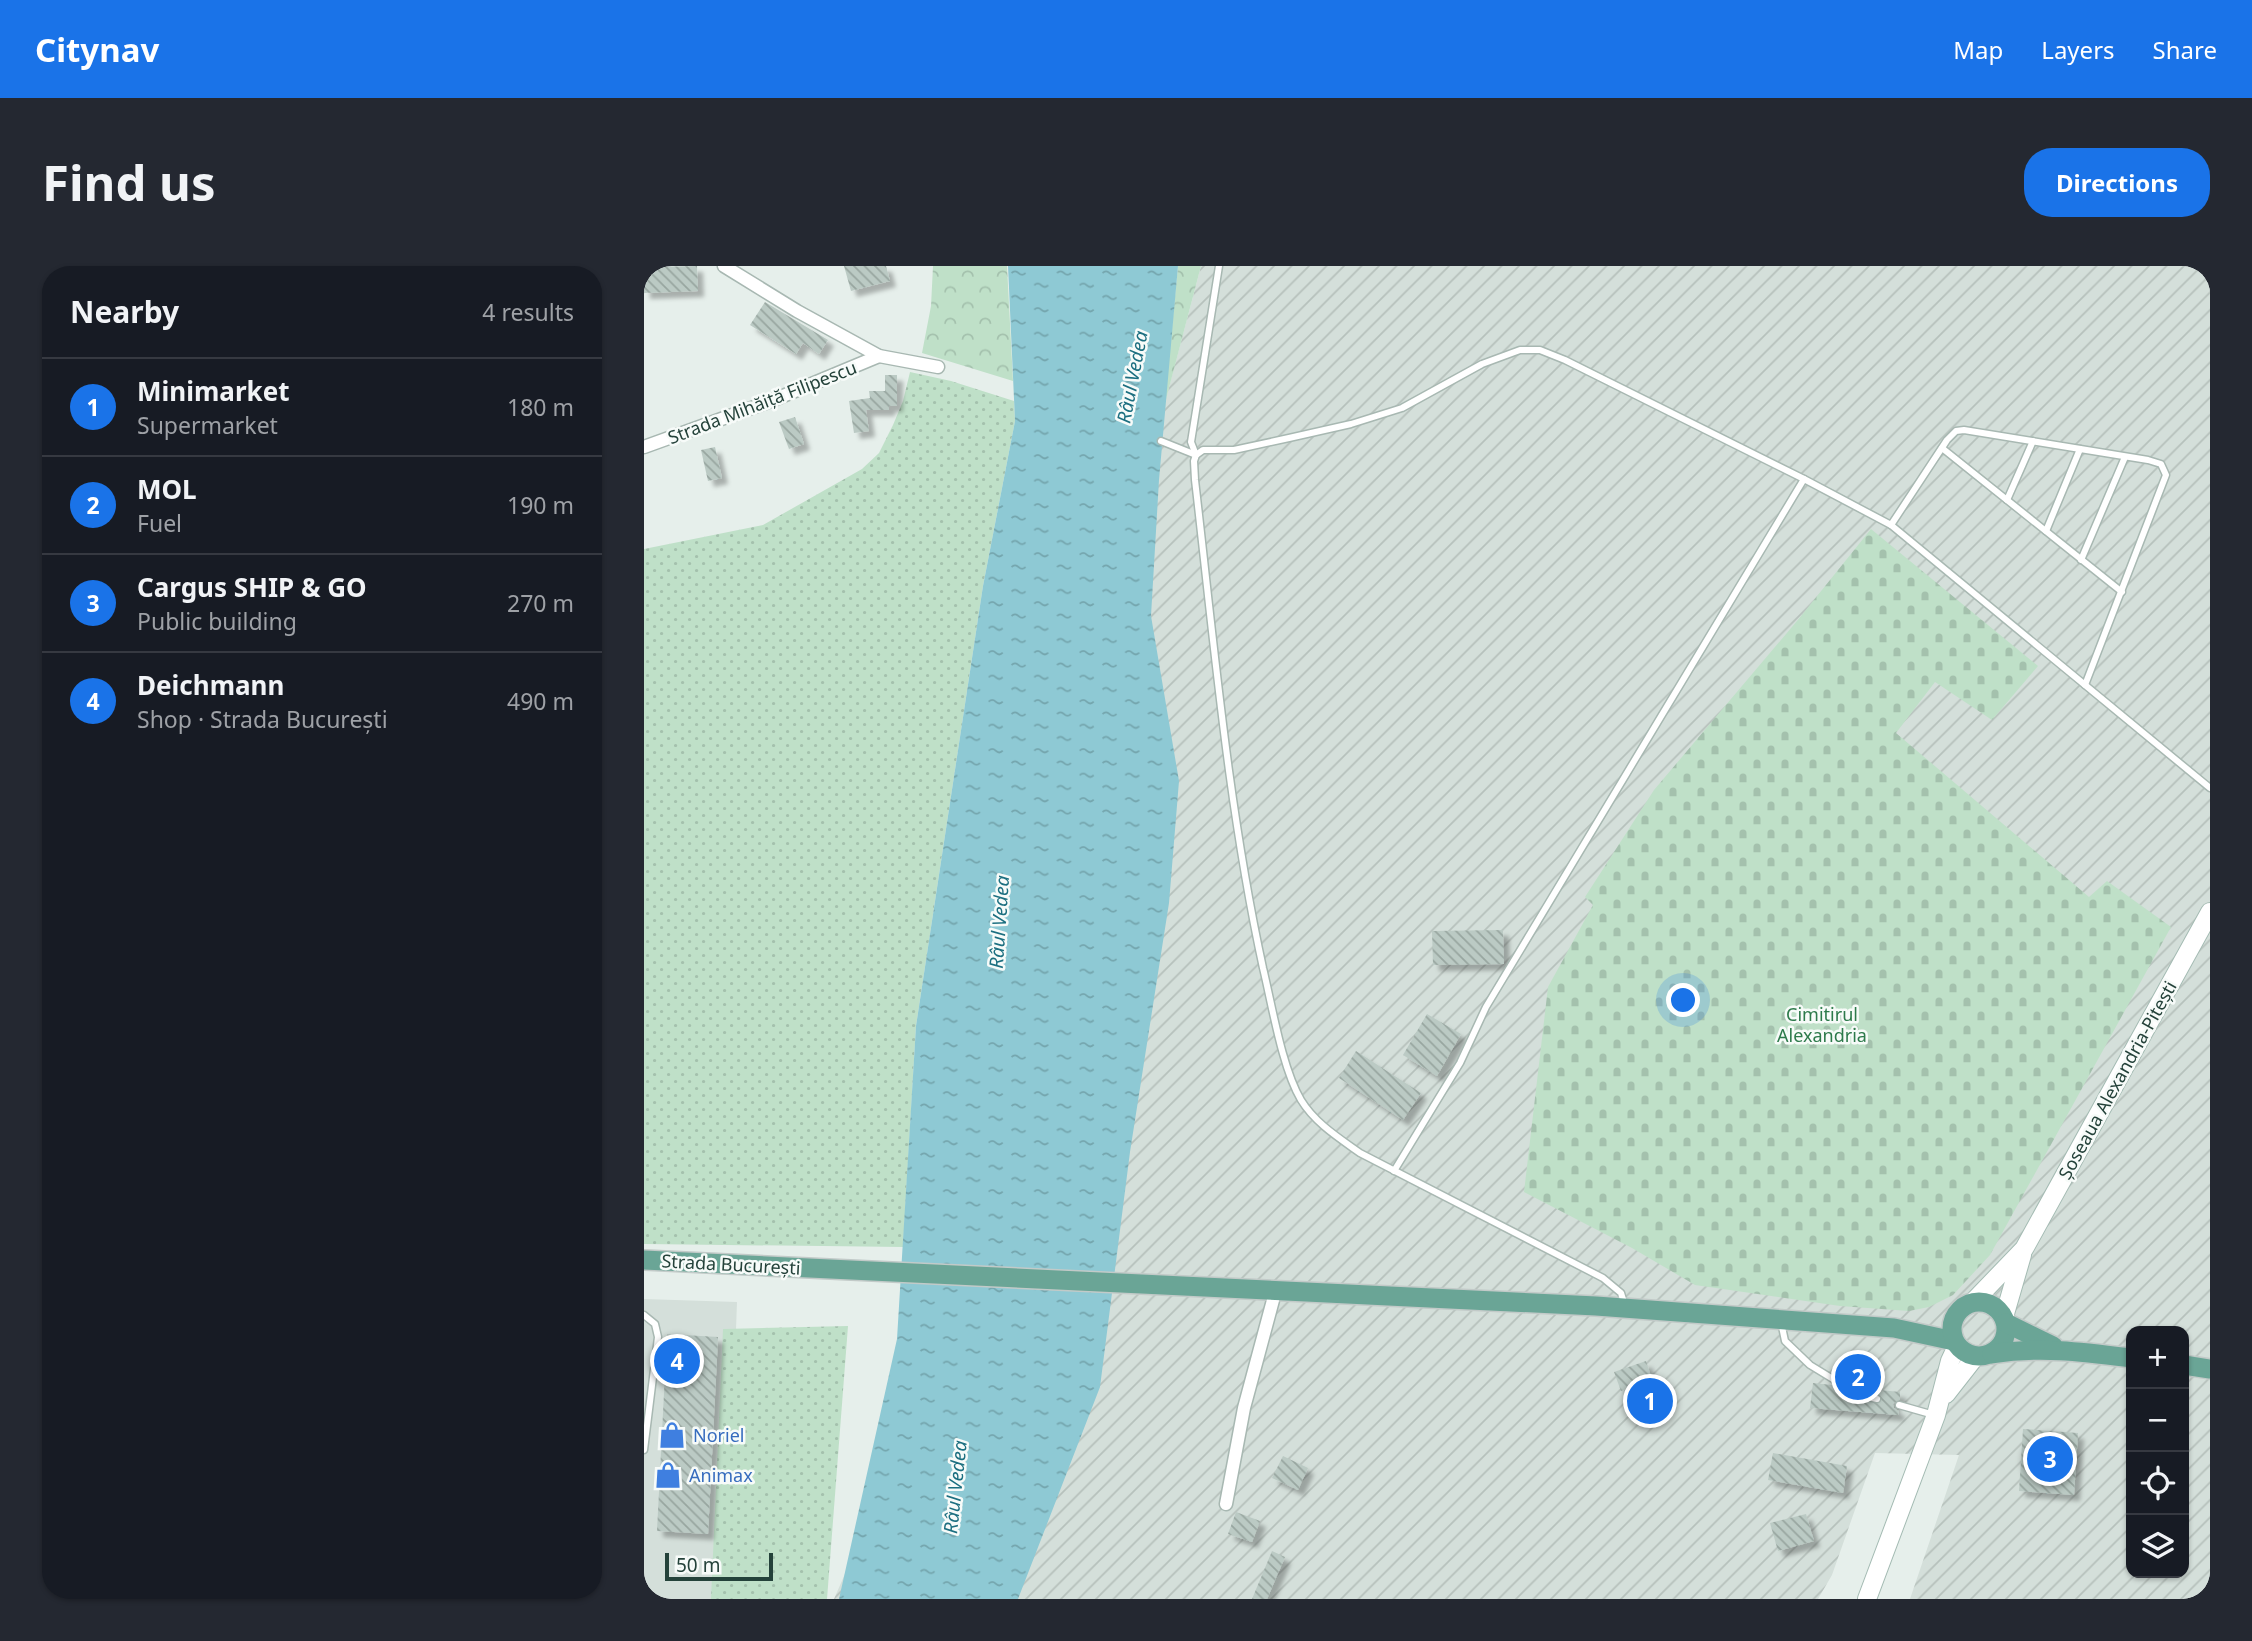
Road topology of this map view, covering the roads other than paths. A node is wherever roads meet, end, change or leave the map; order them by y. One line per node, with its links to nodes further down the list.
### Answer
1 (723, 266): 3 (street)
2 (1219, 266): 10 (lane)
3 (880, 356): 4 (street); 7 (street, Strada Mihăiță Filipescu)
4 (938, 367)
5 (1161, 441): 10 (lane)
6 (2033, 441): 8 (lane); 9 (lane); 13 (lane)
7 (644, 447)
8 (1942, 447): 13 (lane); 14 (lane)
9 (2080, 449): 11 (lane); 15 (lane)
10 (1196, 455): 12 (lane); 22 (lane)
11 (2125, 457): 16 (lane); 17 (lane)
12 (1804, 479): 14 (lane); 22 (lane)
13 (2007, 500): 15 (lane)
14 (1891, 525): 18 (lane)
15 (2046, 531): 16 (lane)
16 (2081, 560): 17 (lane)
17 (2122, 592): 18 (lane)
18 (2085, 685): 19 (lane)
19 (2210, 788)
20 (2210, 912): 21 (main road, Șoseaua Alexandria-Pitești)
21 (2205, 930): 23 (main road, Șoseaua Alexandria-Pitești)
22 (1394, 1171): 27 (lane)
23 (2024, 1248): 26 (main road, Șoseaua Alexandria-Pitești); 31 (main road, Șoseaua Alexandria-Pitești)
24 (644, 1260): 25 (main road, Strada București)
25 (1276, 1289): 27 (main road, Strada București); 45 (street)
26 (1973, 1302): 29 (main road); 31 (main road)
27 (1624, 1308): 30 (main road, Strada București)
28 (644, 1314): 44 (lane)
29 (1956, 1315): 32 (main road); 33 (main road)
30 (1781, 1320): 32 (main road, Strada București); 39 (lane)
31 (2005, 1320): 34 (main road); 35 (main road)
32 (1894, 1328): 33 (main road)
33 (1956, 1343): 35 (main road); 43 (main road)
34 (2061, 1349): 35 (main road); 36 (main road)
35 (1983, 1355): 43 (main road)
36 (2126, 1358)
37 (2189, 1366): 38 (main road)
38 (2210, 1369)
39 (1846, 1387)
40 (1868, 1397): 41 (lane)
41 (1877, 1399)
42 (1899, 1405): 43 (lane)
43 (1939, 1407): 46 (main road)
44 (644, 1450)
45 (1226, 1504)
46 (1867, 1599)

